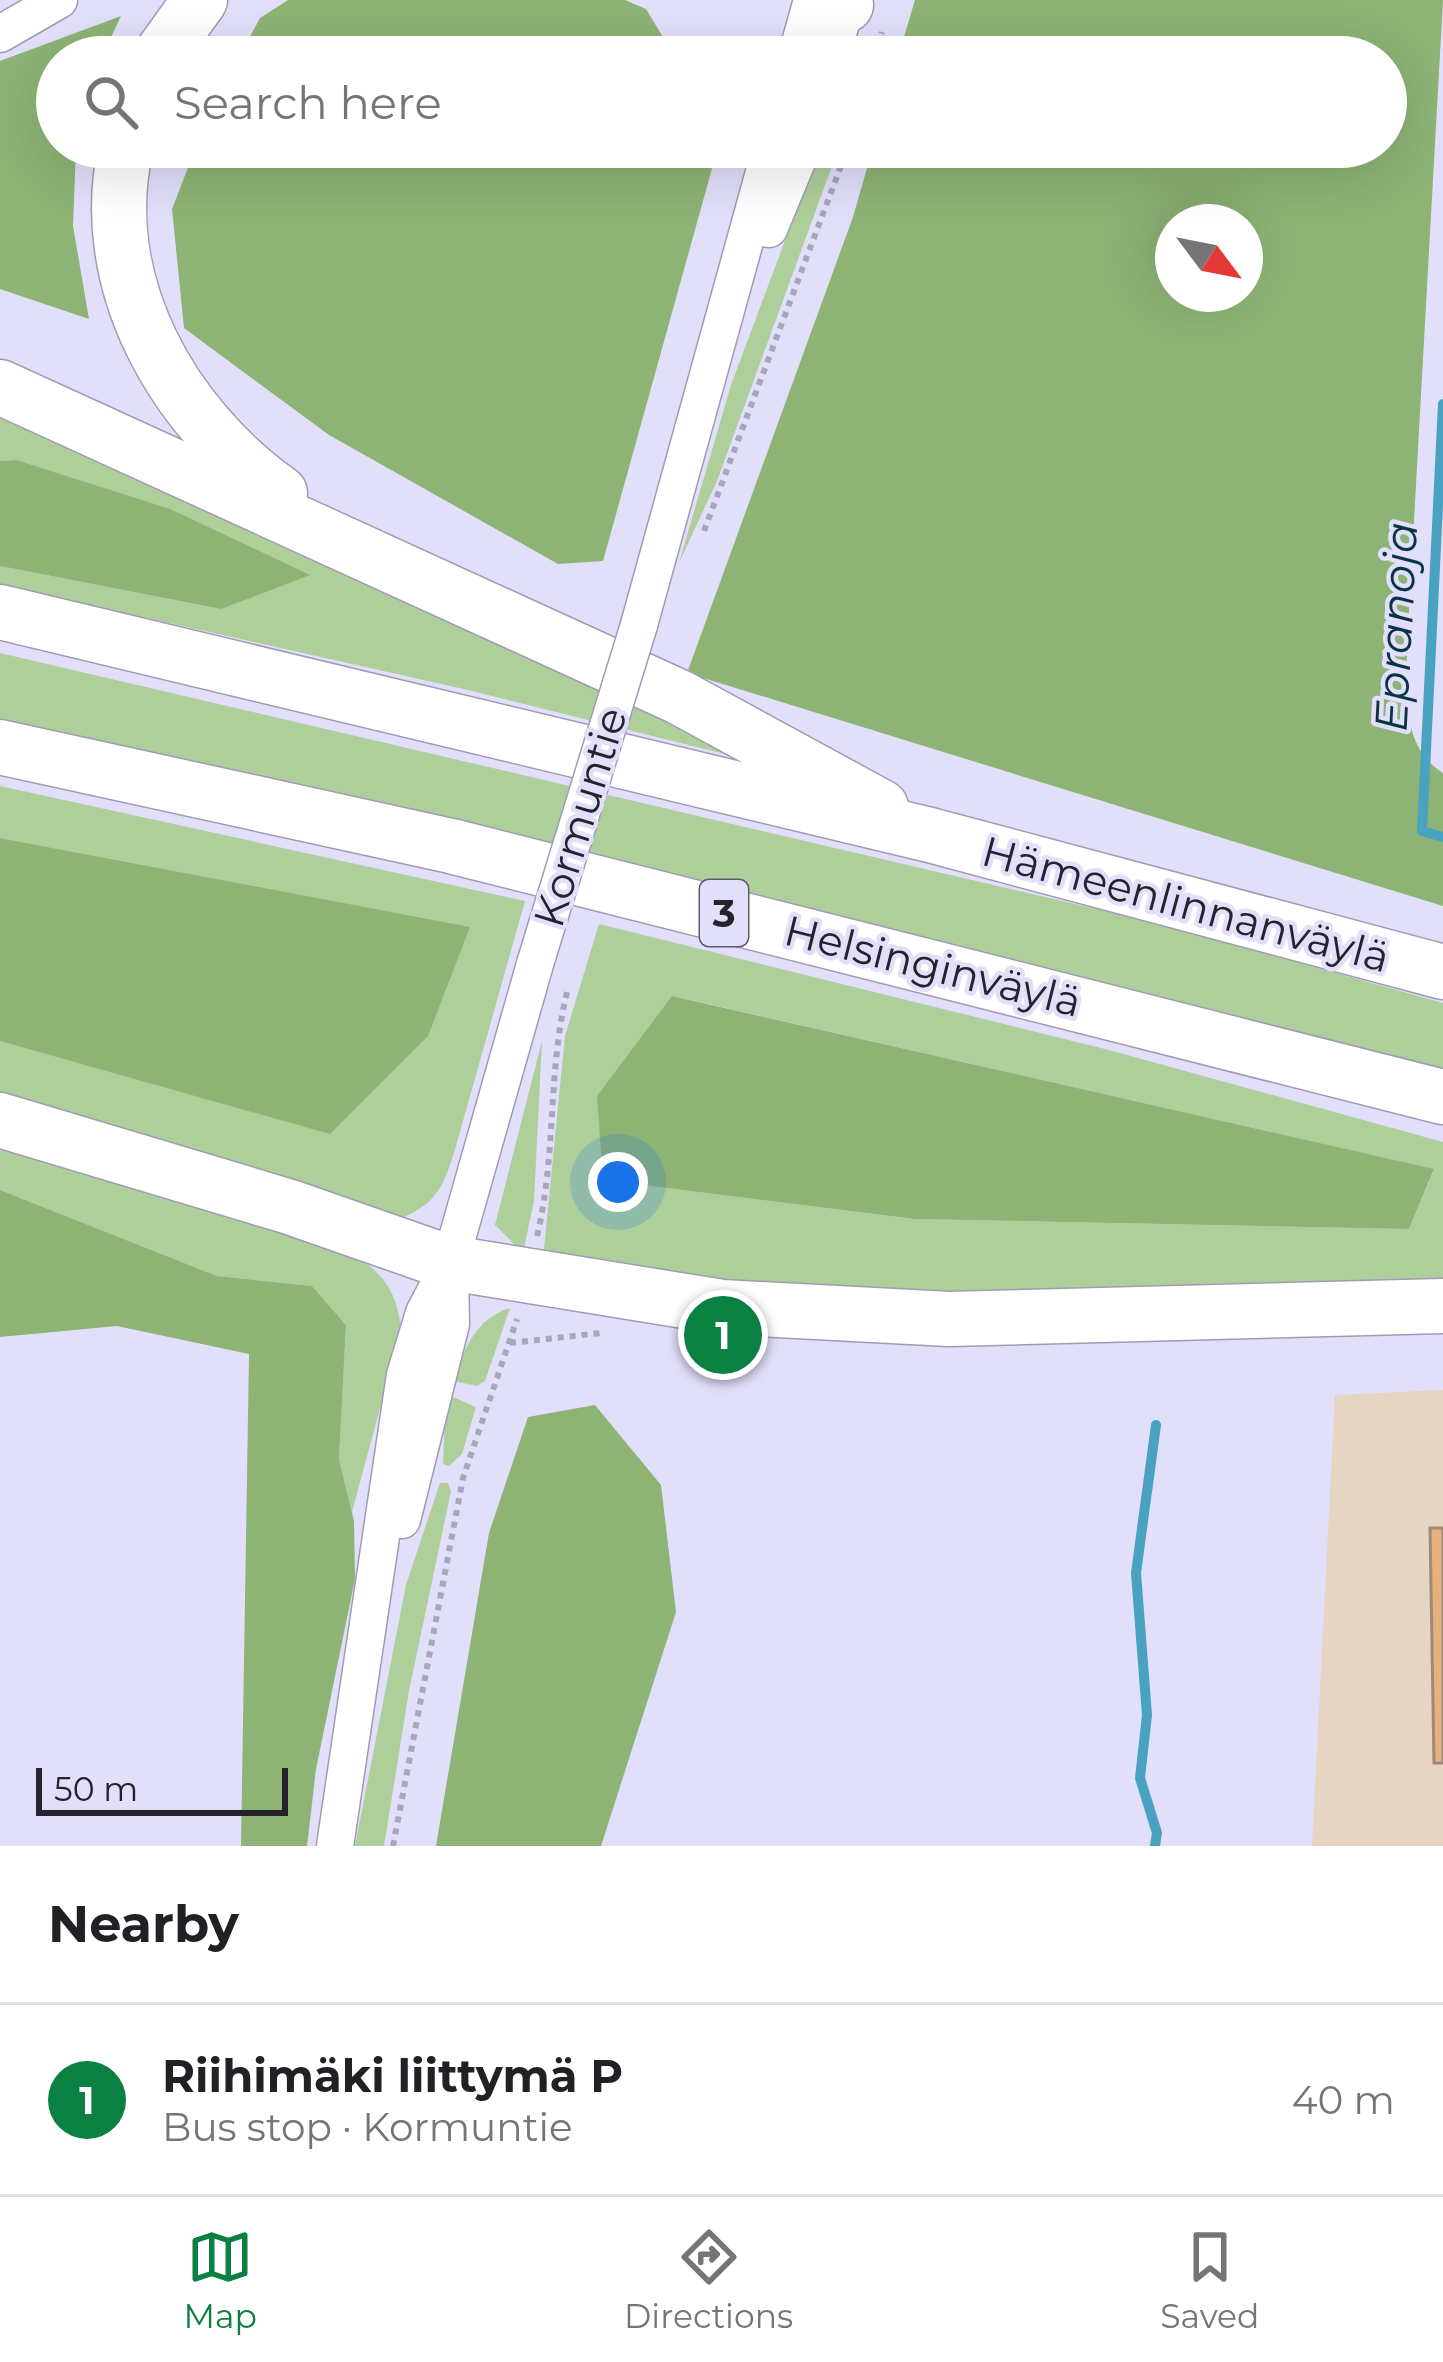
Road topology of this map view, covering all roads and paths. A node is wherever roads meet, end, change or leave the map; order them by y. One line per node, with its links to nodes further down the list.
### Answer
1 (59, 0): 4 (street)
2 (200, 0): 5 (highway)
3 (834, 1): 6 (street); 7 (street)
4 (0, 34)
5 (174, 36)
6 (810, 36)
7 (833, 36)
8 (121, 168): 15 (highway)
9 (765, 168): 12 (street, Kormuntie)
10 (795, 168): 12 (street, Kormuntie)
11 (841, 168): 14 (path)
12 (712, 372): 23 (street, Kormuntie, bridge)
13 (0, 387): 15 (highway)
14 (696, 549)
15 (364, 554): 18 (highway)
16 (0, 612): 18 (highway)
17 (0, 747): 21 (highway, Helsinginväylä / 3)
18 (930, 836): 19 (highway, Hämeenlinnanväylä)
19 (1443, 972)
20 (572, 973): 24 (path)
21 (1443, 1097)
22 (0, 1120): 23 (highway)
23 (450, 1263): 24 (highway); 26 (street, Kormuntie)
24 (528, 1277): 25 (highway); 27 (path)
25 (1443, 1306)
26 (335, 1846)
27 (393, 1846)

